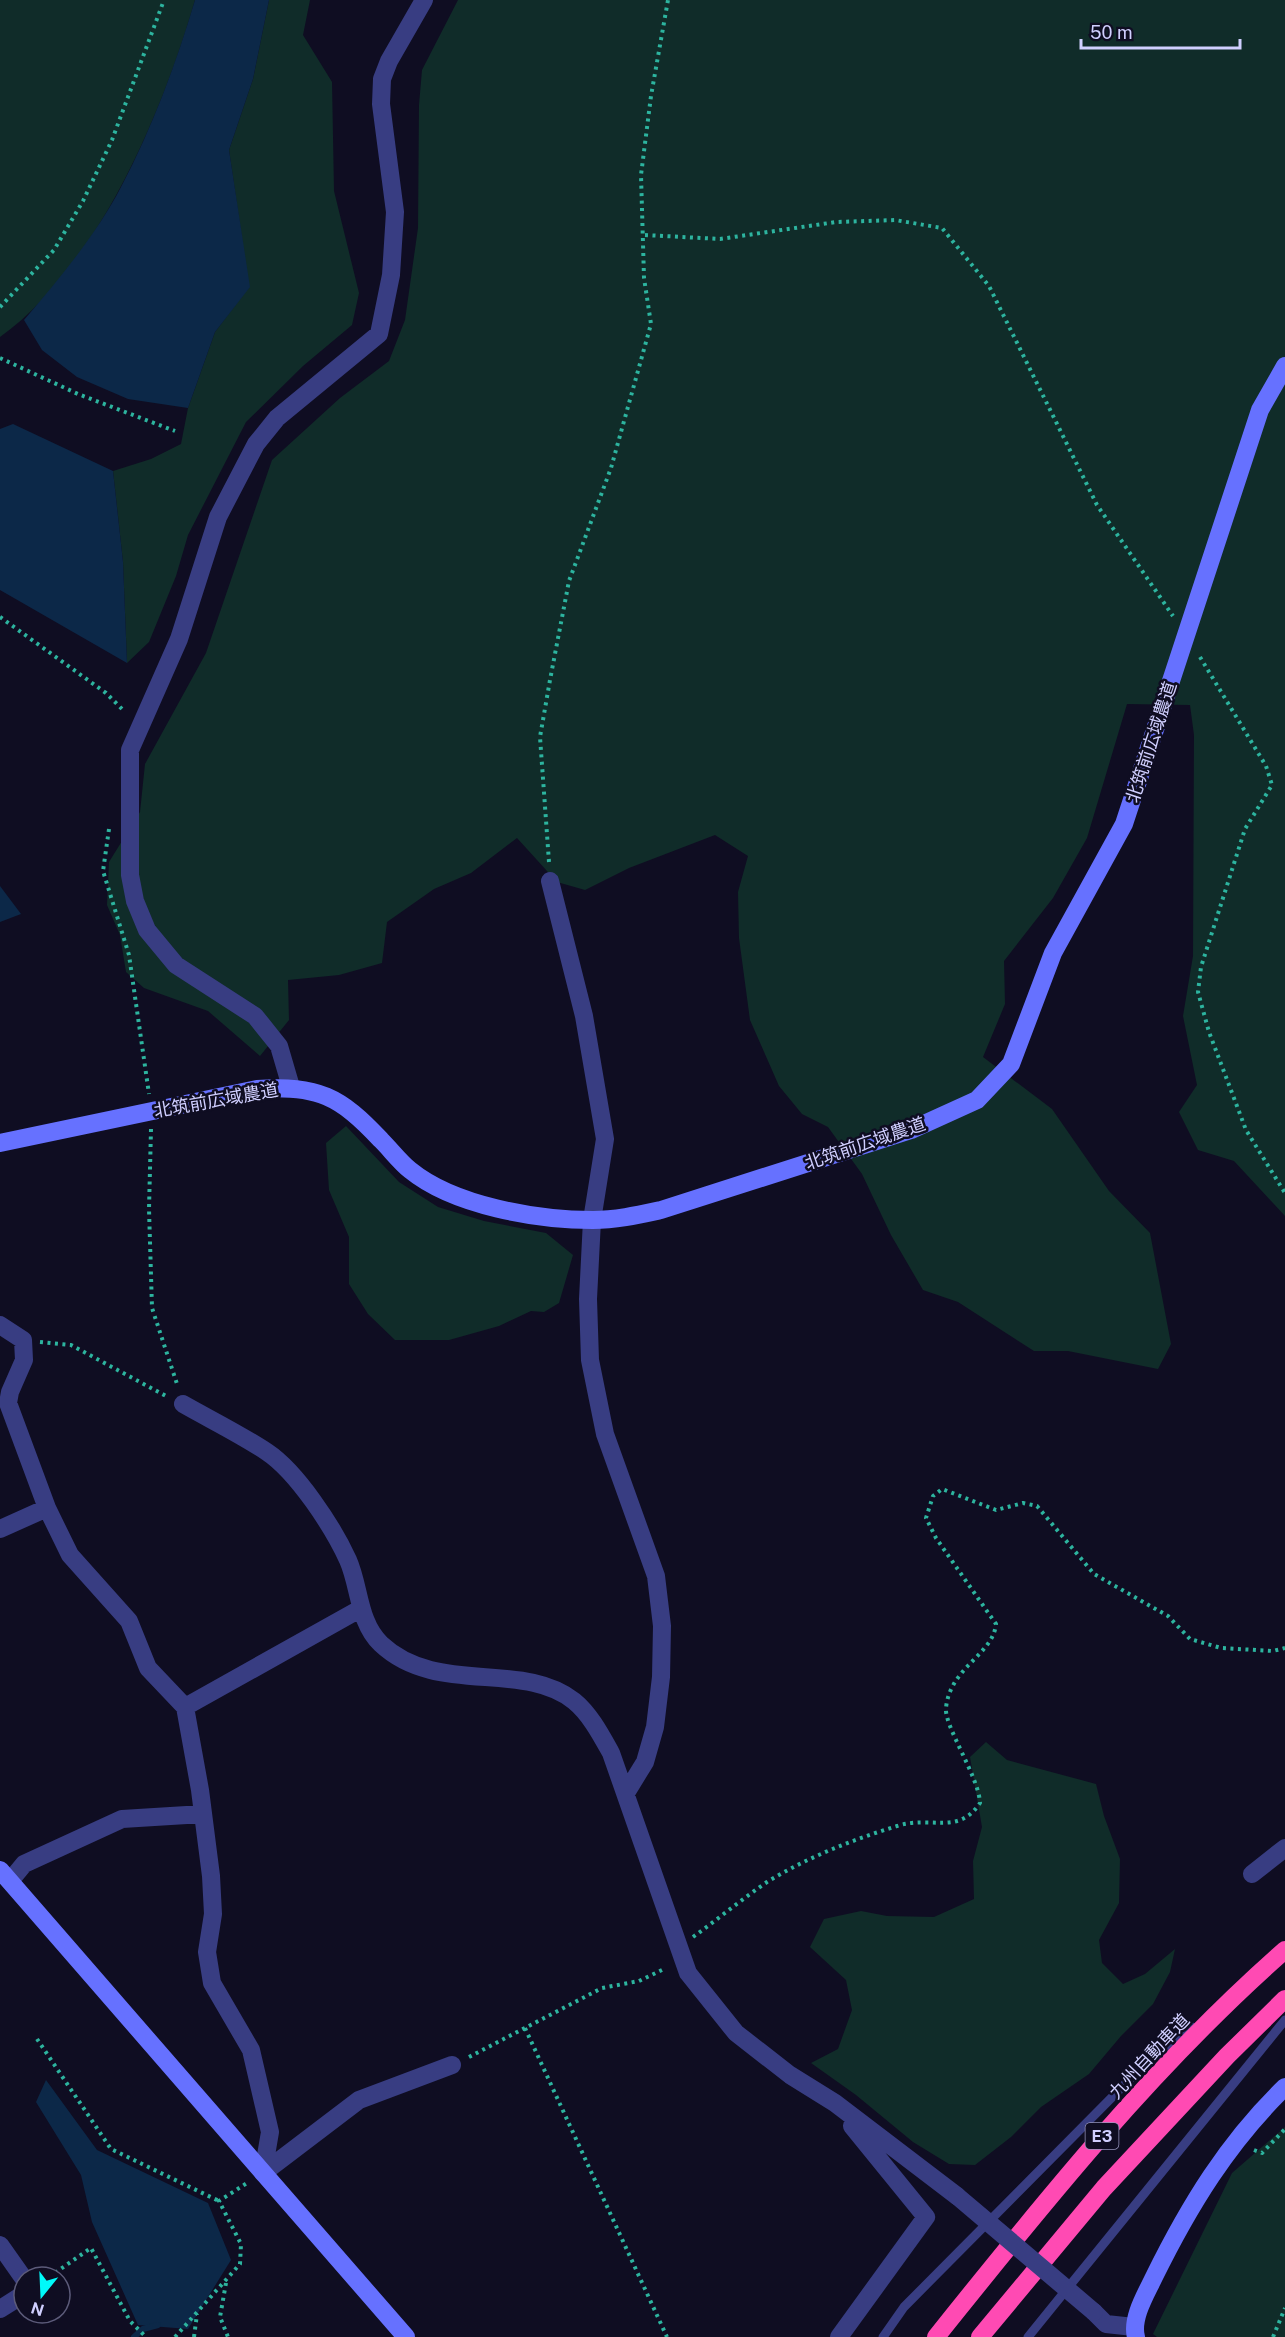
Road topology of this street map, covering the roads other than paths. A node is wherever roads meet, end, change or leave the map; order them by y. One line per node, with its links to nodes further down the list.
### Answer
1 (424, 0): 4 (street)
2 (1285, 366): 6 (street, 北筑前広域農道)
3 (550, 881): 6 (street)
4 (291, 1087): 5 (street, 北筑前広域農道); 6 (street, 北筑前広域農道)
5 (0, 1143)
6 (592, 1220): 13 (street)
7 (0, 1325): 9 (street)
8 (183, 1404): 11 (street)
9 (47, 1508): 10 (street); 12 (street)
10 (0, 1529)
11 (360, 1609): 12 (street); 13 (street)
12 (185, 1707): 14 (street)
13 (626, 1793): 24 (street)
14 (203, 1814): 17 (street); 25 (street)
15 (1285, 1848): 16 (street)
16 (1252, 1874)
17 (5, 1875): 25 (street)
18 (1285, 1950): 19 (highway, 九州自動車道 / E3)
19 (1242, 1988): 32 (lane); 33 (highway, 九州自動車道 / E3)
20 (1285, 1999): 34 (highway, E3)
21 (1285, 2020): 35 (lane)
22 (452, 2065): 25 (street)
23 (1285, 2087): 29 (street)
24 (835, 2103): 28 (street, bridge); 31 (street)
25 (263, 2173): 30 (street)
26 (0, 2246): 27 (street)
27 (14, 2265)
28 (1098, 2324): 29 (street)
29 (1135, 2332)
30 (406, 2337)
31 (839, 2337)
32 (883, 2337)
33 (936, 2337)
34 (980, 2337)
35 (1028, 2337)

